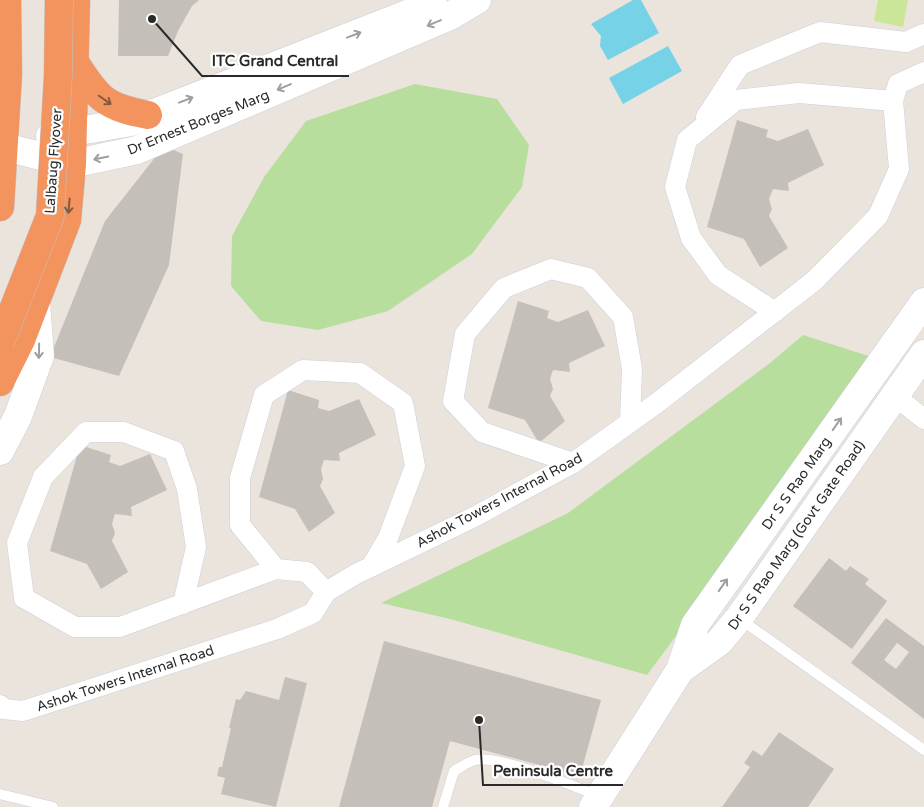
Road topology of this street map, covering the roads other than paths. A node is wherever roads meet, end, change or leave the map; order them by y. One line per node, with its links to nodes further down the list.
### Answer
1 (46, 0): 21 (highway, Lalbaug Flyover)
2 (59, 0): 22 (highway, Lalbaug Flyover, bridge)
3 (76, 0): 8 (highway)
4 (440, 0): 11 (main road, Dr Ernest Borges Marg, one-way to 4)
5 (477, 0): 15 (main road, Dr Ernest Borges Marg, one-way to 15)
6 (5, 3): 14 (highway)
7 (924, 34): 13 (street)
8 (76, 64): 11 (highway, one-way to 11); 12 (highway)
9 (924, 72): 10 (street)
10 (893, 101): 13 (street); 20 (street, Ashok Towers Internal Road)
11 (140, 119): 12 (main road, Dr Ernest Borges Marg); 15 (main road)
12 (73, 130): 14 (main road, Dr Ernest Borges Marg); 16 (highway)
13 (697, 131): 20 (street)
14 (4, 147): 16 (main road, Dr Ernest Borges Marg); 17 (highway)
15 (137, 150): 16 (main road, Dr Ernest Borges Marg, one-way to 16)
16 (72, 164): 18 (highway, one-way to 18)
17 (0, 207)
18 (36, 302): 24 (highway); 28 (main road, one-way to 28)
19 (924, 302): 35 (main road, Dr S S Rao Marg, one-way to 19)
20 (775, 312): 27 (street, Ashok Towers Internal Road)
21 (0, 317)
22 (0, 343)
23 (924, 354): 25 (main road, Dr S S Rao Marg (Govt Gate Road))
24 (0, 382)
25 (895, 396): 26 (street); 34 (main road, Dr S S Rao Marg (Govt Gate Road))
26 (924, 419)
27 (630, 422): 29 (street, Ashok Towers Internal Road); 29 (street)
28 (0, 451)
29 (573, 463): 30 (street, Ashok Towers Internal Road)
30 (371, 568): 31 (street); 32 (street, Ashok Towers Internal Road)
31 (276, 569): 32 (street); 33 (street)
32 (326, 592): 36 (street, Ashok Towers Internal Road)
33 (184, 604): 33 (street)
34 (739, 618): 35 (main road, Dr S S Rao Marg (Govt Gate Road)); 37 (lane)
35 (680, 670): 39 (main road, Dr S S Rao Marg (Govt Gate Road))
36 (0, 705)
37 (924, 750)
38 (0, 794): 40 (lane)
39 (596, 802): 42 (lane)
40 (41, 806): 41 (lane)
41 (53, 807)
42 (443, 807)

